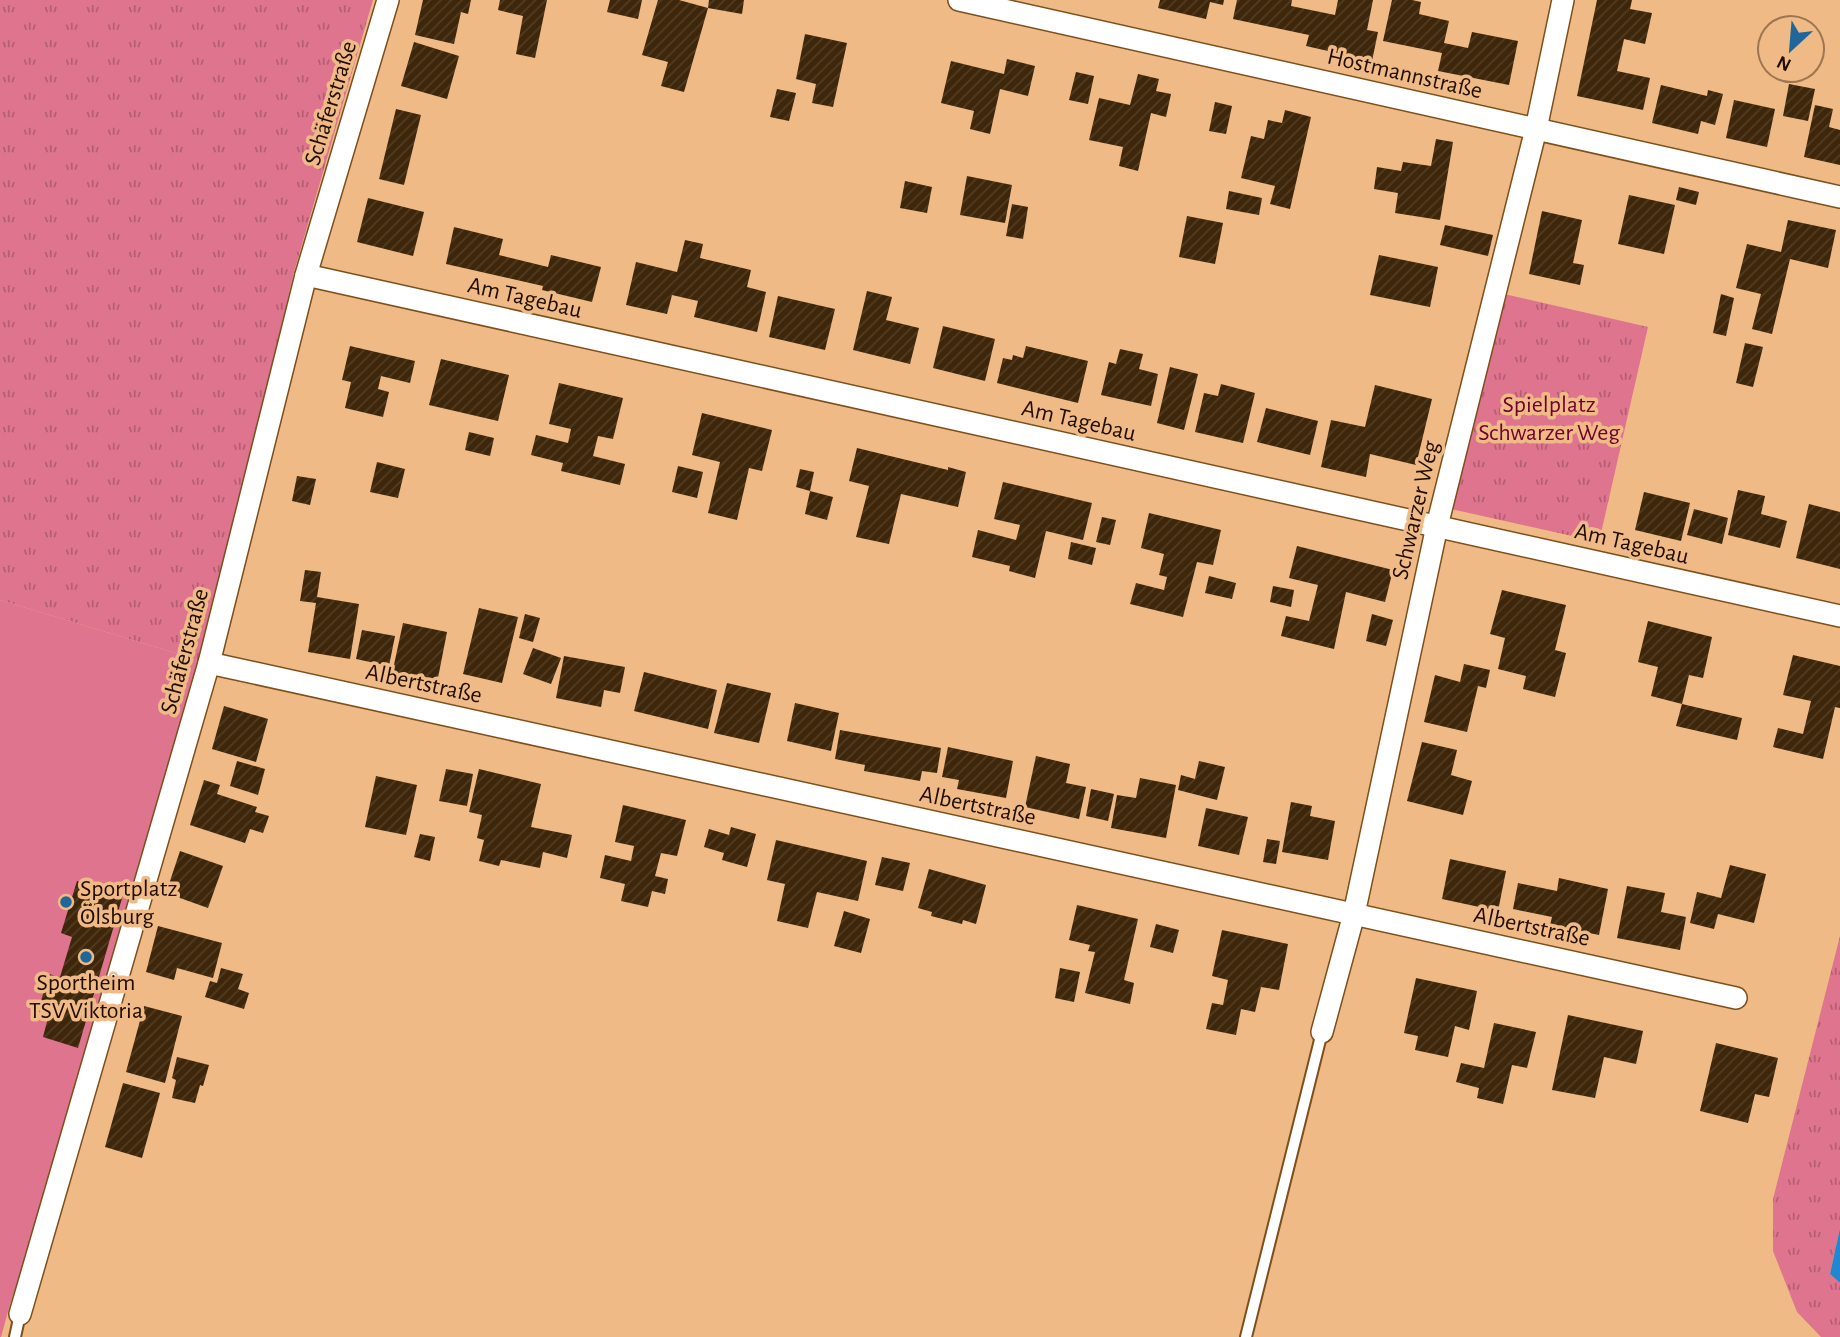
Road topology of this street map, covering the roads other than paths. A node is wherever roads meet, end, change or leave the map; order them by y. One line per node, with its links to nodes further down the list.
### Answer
1 (388, 0): 6 (street, Schäferstraße)
2 (959, 0): 4 (street, Hostmannstraße)
3 (1563, 0): 4 (street, Schwarzer Weg)
4 (1536, 129): 5 (street, Hostmannstraße); 7 (street, Schwarzer Weg)
5 (1840, 197)
6 (306, 275): 7 (street, Am Tagebau); 9 (street, Schäferstraße)
7 (1437, 526): 8 (street, Am Tagebau); 10 (street, Schwarzer Weg)
8 (1840, 616)
9 (209, 663): 10 (street, Albertstraße); 13 (street, Schäferstraße)
10 (1354, 914): 11 (street, Albertstraße); 12 (street, Schwarzer Weg)
11 (1735, 998)
12 (1322, 1032): 15 (lane)
13 (20, 1314): 14 (lane)
14 (15, 1337)
15 (1246, 1337)

